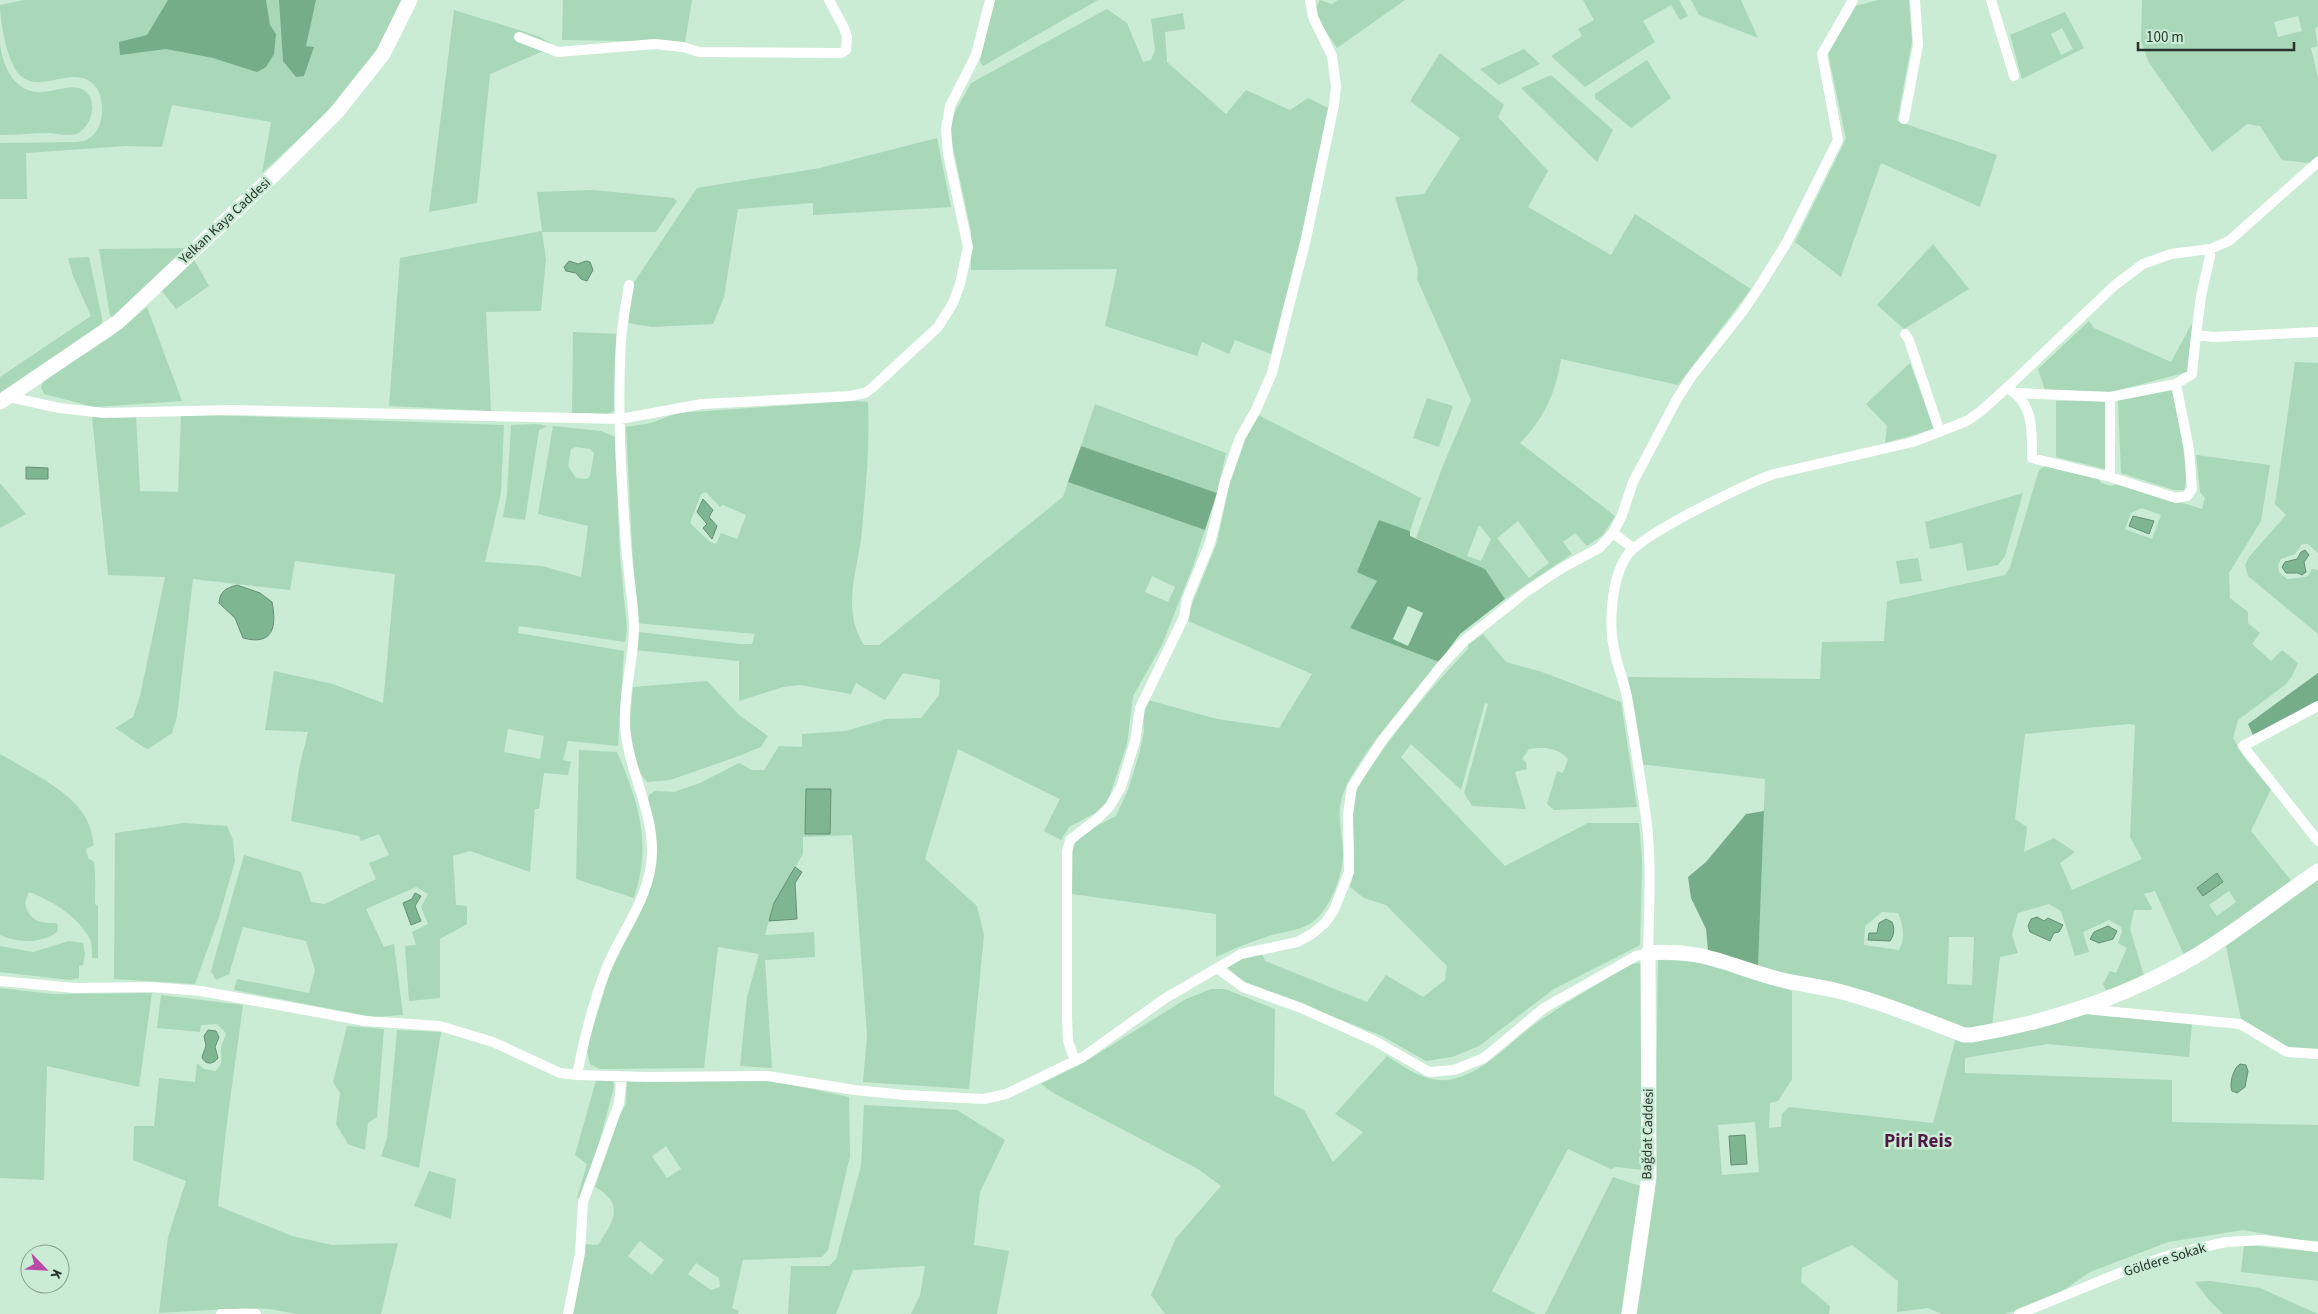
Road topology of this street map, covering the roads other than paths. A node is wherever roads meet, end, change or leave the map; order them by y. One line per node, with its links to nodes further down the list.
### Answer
1 (410, 0): 20 (street, Yelkan Kaya Caddesi)
2 (829, 0): 8 (street)
3 (990, 0): 21 (street)
4 (1310, 0): 34 (street)
5 (1853, 0): 24 (street)
6 (1915, 0): 10 (street)
7 (1992, 0): 9 (street)
8 (519, 37)
9 (2014, 76)
10 (1904, 119)
11 (2318, 162): 12 (street)
12 (2210, 249): 16 (street); 18 (street)
13 (629, 286): 21 (street)
14 (2318, 332): 16 (street)
15 (1904, 334): 22 (street)
16 (2196, 335): 17 (street)
17 (2176, 384): 19 (street); 23 (street)
18 (2012, 391): 19 (street); 22 (street); 23 (street)
19 (2110, 397): 23 (street)
20 (4, 399): 21 (street)
21 (620, 420): 35 (street)
22 (1940, 432): 25 (street)
23 (2110, 477)
24 (1612, 533): 25 (street); 30 (street)
25 (1632, 548): 29 (street)
26 (2318, 706): 27 (street)
27 (2318, 840)
28 (2318, 871): 32 (street)
29 (1648, 953): 30 (street); 32 (street); 41 (street, Bağdat Caddesi)
30 (1217, 968): 34 (street)
31 (0, 981): 35 (street)
32 (2078, 1008): 33 (street)
33 (2318, 1054)
34 (1075, 1061): 36 (street)
35 (577, 1075): 36 (street)
36 (618, 1076): 40 (street)
37 (2318, 1247): 42 (street, Göldere Sokak)
38 (221, 1314): 39 (street)
39 (256, 1314)
40 (568, 1314)
41 (1630, 1314)
42 (2019, 1314)

